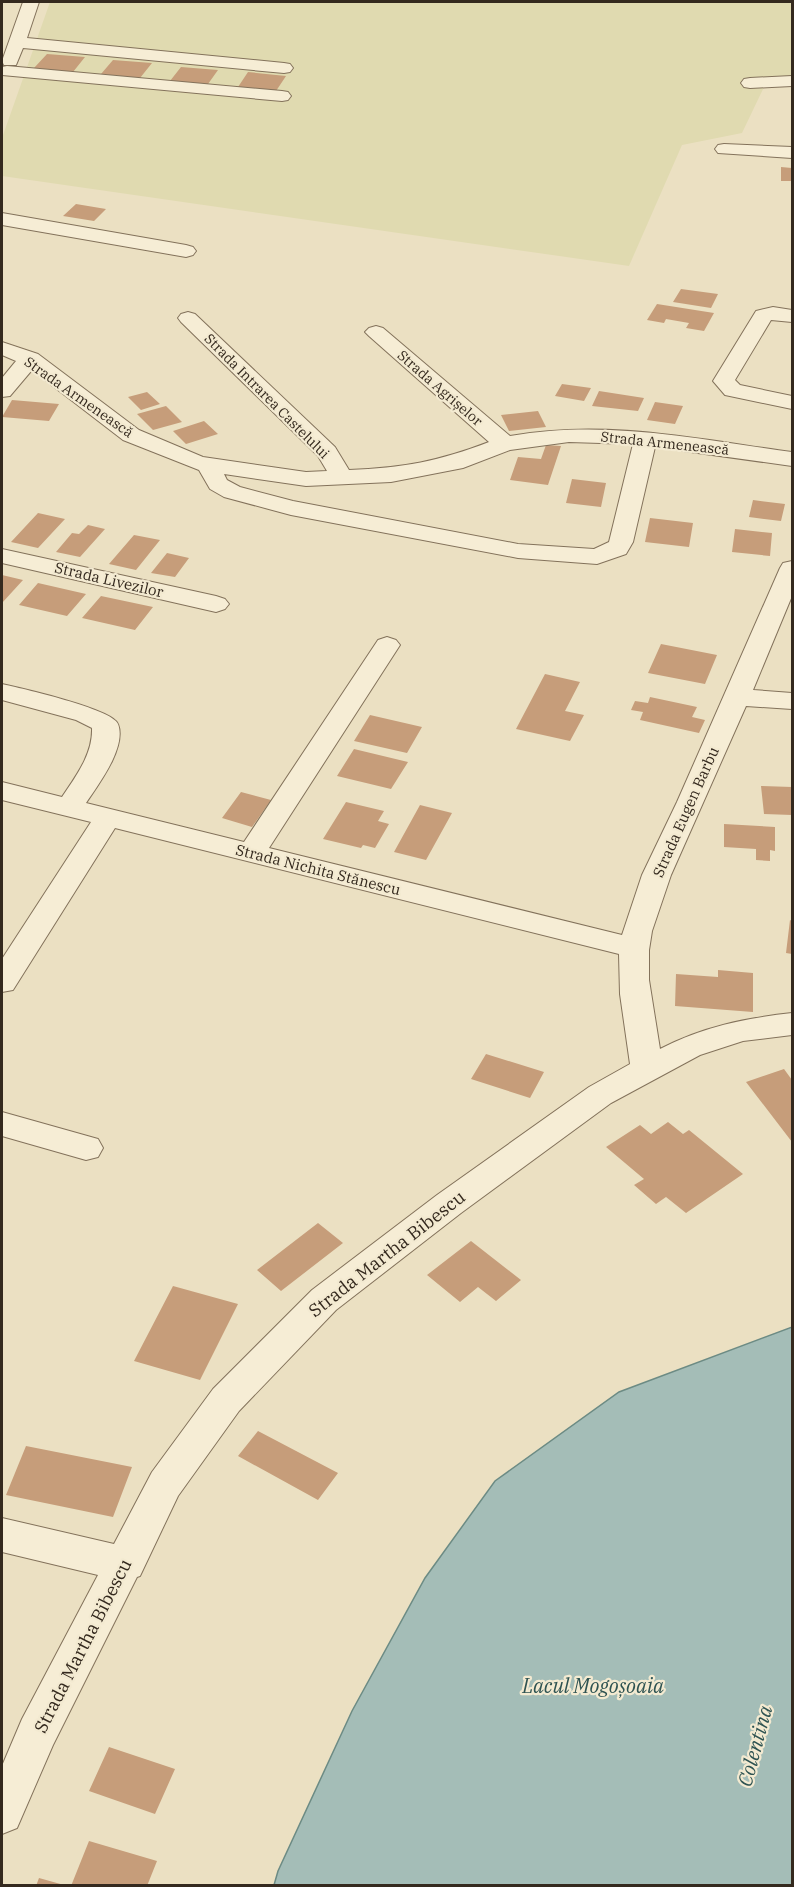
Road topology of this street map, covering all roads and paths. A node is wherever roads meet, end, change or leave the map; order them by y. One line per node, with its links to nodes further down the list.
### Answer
1 (31, 2): 2 (street)
2 (17, 42): 3 (street); 4 (street)
3 (284, 68)
4 (5, 73): 7 (street)
5 (792, 81): 6 (street)
6 (750, 83)
7 (282, 96)
8 (724, 149): 9 (street)
9 (792, 153)
10 (2, 219): 11 (street)
11 (186, 251)
12 (792, 316): 18 (street)
13 (188, 318): 23 (street, Strada Intrarea Castelului)
14 (376, 332): 20 (street, Strada Agrișelor)
15 (2, 348): 16 (street, Strada Armenească)
16 (30, 359): 17 (street); 22 (street, Strada Armenească)
17 (2, 391)
18 (792, 402)
19 (646, 439): 20 (street, Strada Armenească); 21 (street, Strada Armenească); 25 (street)
20 (505, 444): 23 (street, Strada Armenească)
21 (792, 459)
22 (208, 465): 24 (street, Strada Armenească); 25 (street)
23 (342, 477): 24 (street, Strada Armenească)
24 (306, 479): 25 (street)
25 (291, 508)
26 (2, 556): 28 (street, Strada Livezilor)
27 (792, 568): 31 (street, Strada Eugen Barbu)
28 (216, 604)
29 (387, 645): 36 (street)
30 (2, 693): 34 (street)
31 (738, 697): 32 (street); 37 (street, Strada Eugen Barbu)
32 (792, 700)
33 (2, 791): 34 (street, Strada Nichita Stănescu)
34 (69, 807): 35 (street, Strada Nichita Stănescu)
35 (109, 816): 36 (street, Strada Nichita Stănescu); 38 (street)
36 (251, 853): 37 (street, Strada Nichita Stănescu)
37 (634, 948): 40 (street, Strada Eugen Barbu)
38 (2, 982)
39 (792, 1024): 40 (street, Strada Martha Bibescu)
40 (647, 1068): 44 (street, Strada Martha Bibescu)
41 (2, 1124): 42 (street)
42 (86, 1148)
43 (2, 1535): 44 (street)
44 (126, 1564): 45 (street, Strada Martha Bibescu)
45 (2, 1813)

